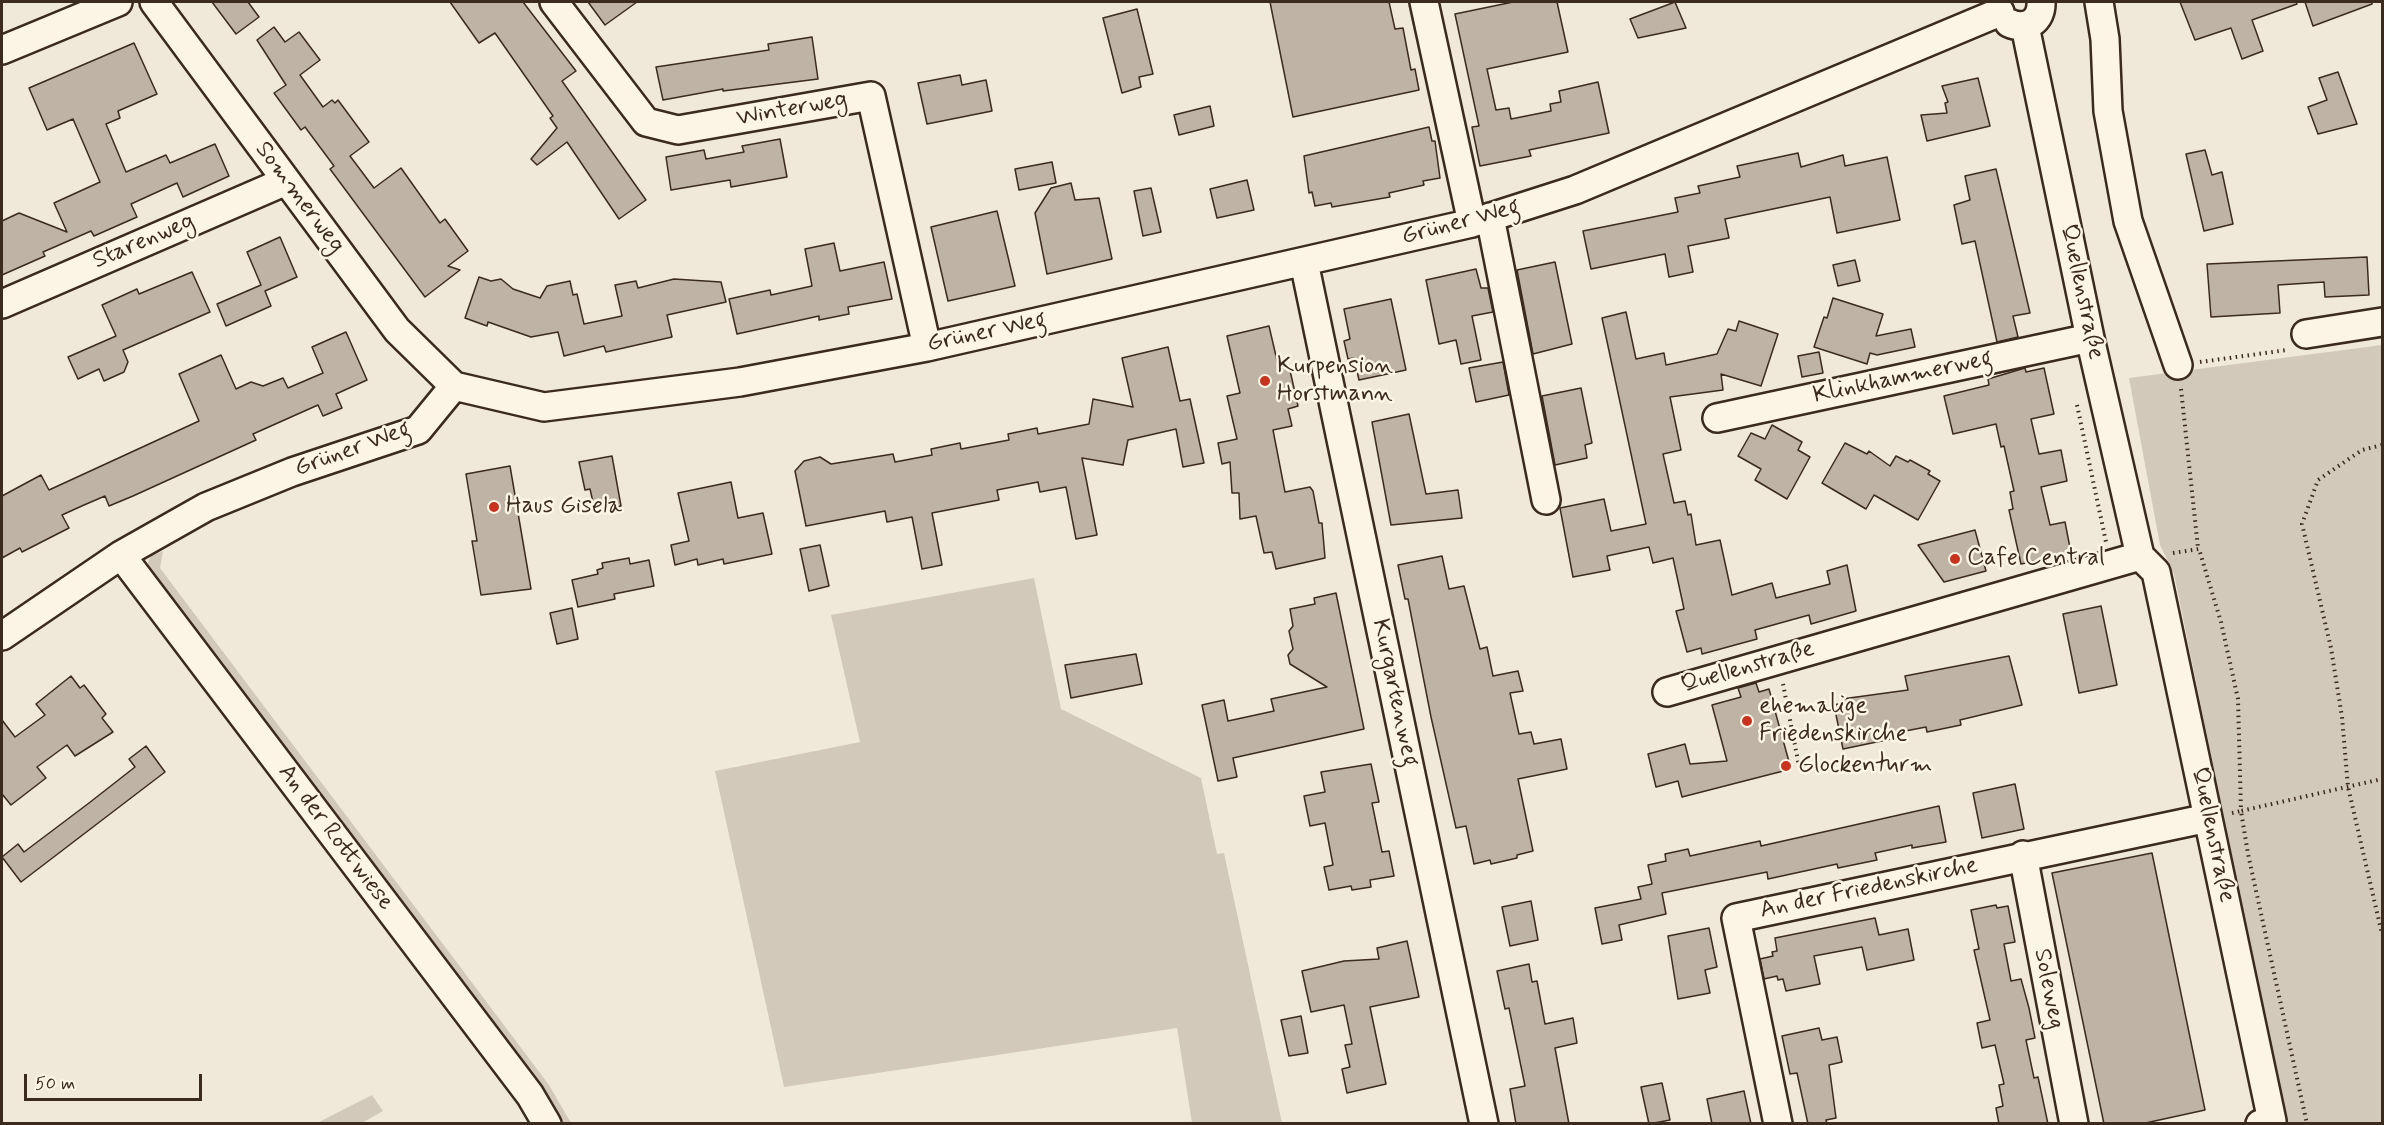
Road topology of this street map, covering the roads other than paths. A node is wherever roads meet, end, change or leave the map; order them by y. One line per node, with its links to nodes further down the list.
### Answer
1 (118, 2): 9 (street)
2 (154, 2): 10 (street, Sommerweg)
3 (554, 2): 17 (street, Winterweg)
4 (1424, 2): 11 (street)
5 (2041, 2): 8 (street)
6 (2099, 2): 18 (street)
7 (2000, 7): 8 (street); 11 (street, Grüner Weg)
8 (2025, 26): 16 (street, Quellenstraße)
9 (2, 50)
10 (286, 181): 13 (street, Starenweg); 19 (street, Sommerweg)
11 (1481, 220): 12 (street, Grüner Weg); 21 (street)
12 (1304, 262): 17 (street, Grüner Weg); 30 (street, Kurgartenweg)
13 (2, 304)
14 (2382, 322): 15 (street)
15 (2307, 334)
16 (2090, 338): 20 (street, Klinkhammerweg); 23 (street, Quellenstraße)
17 (927, 347): 19 (street, Grüner Weg)
18 (2178, 365)
19 (454, 387): 22 (street, Grüner Weg)
20 (1717, 418)
21 (1546, 500)
22 (121, 555): 24 (street, Grüner Weg); 29 (street, An der Rottwiese)
23 (2153, 555): 25 (street, Quellenstraße); 26 (street, Quellenstraße)
24 (2, 636)
25 (1667, 692)
26 (2216, 816): 27 (street, An der Friedenskirche); 28 (street, Quellenstraße)
27 (2023, 855): 31 (street, An der Friedenskirche); 32 (street, Soleweg)
28 (2266, 1122)
29 (548, 1124)
30 (1484, 1124)
31 (1778, 1124)
32 (2074, 1124)

